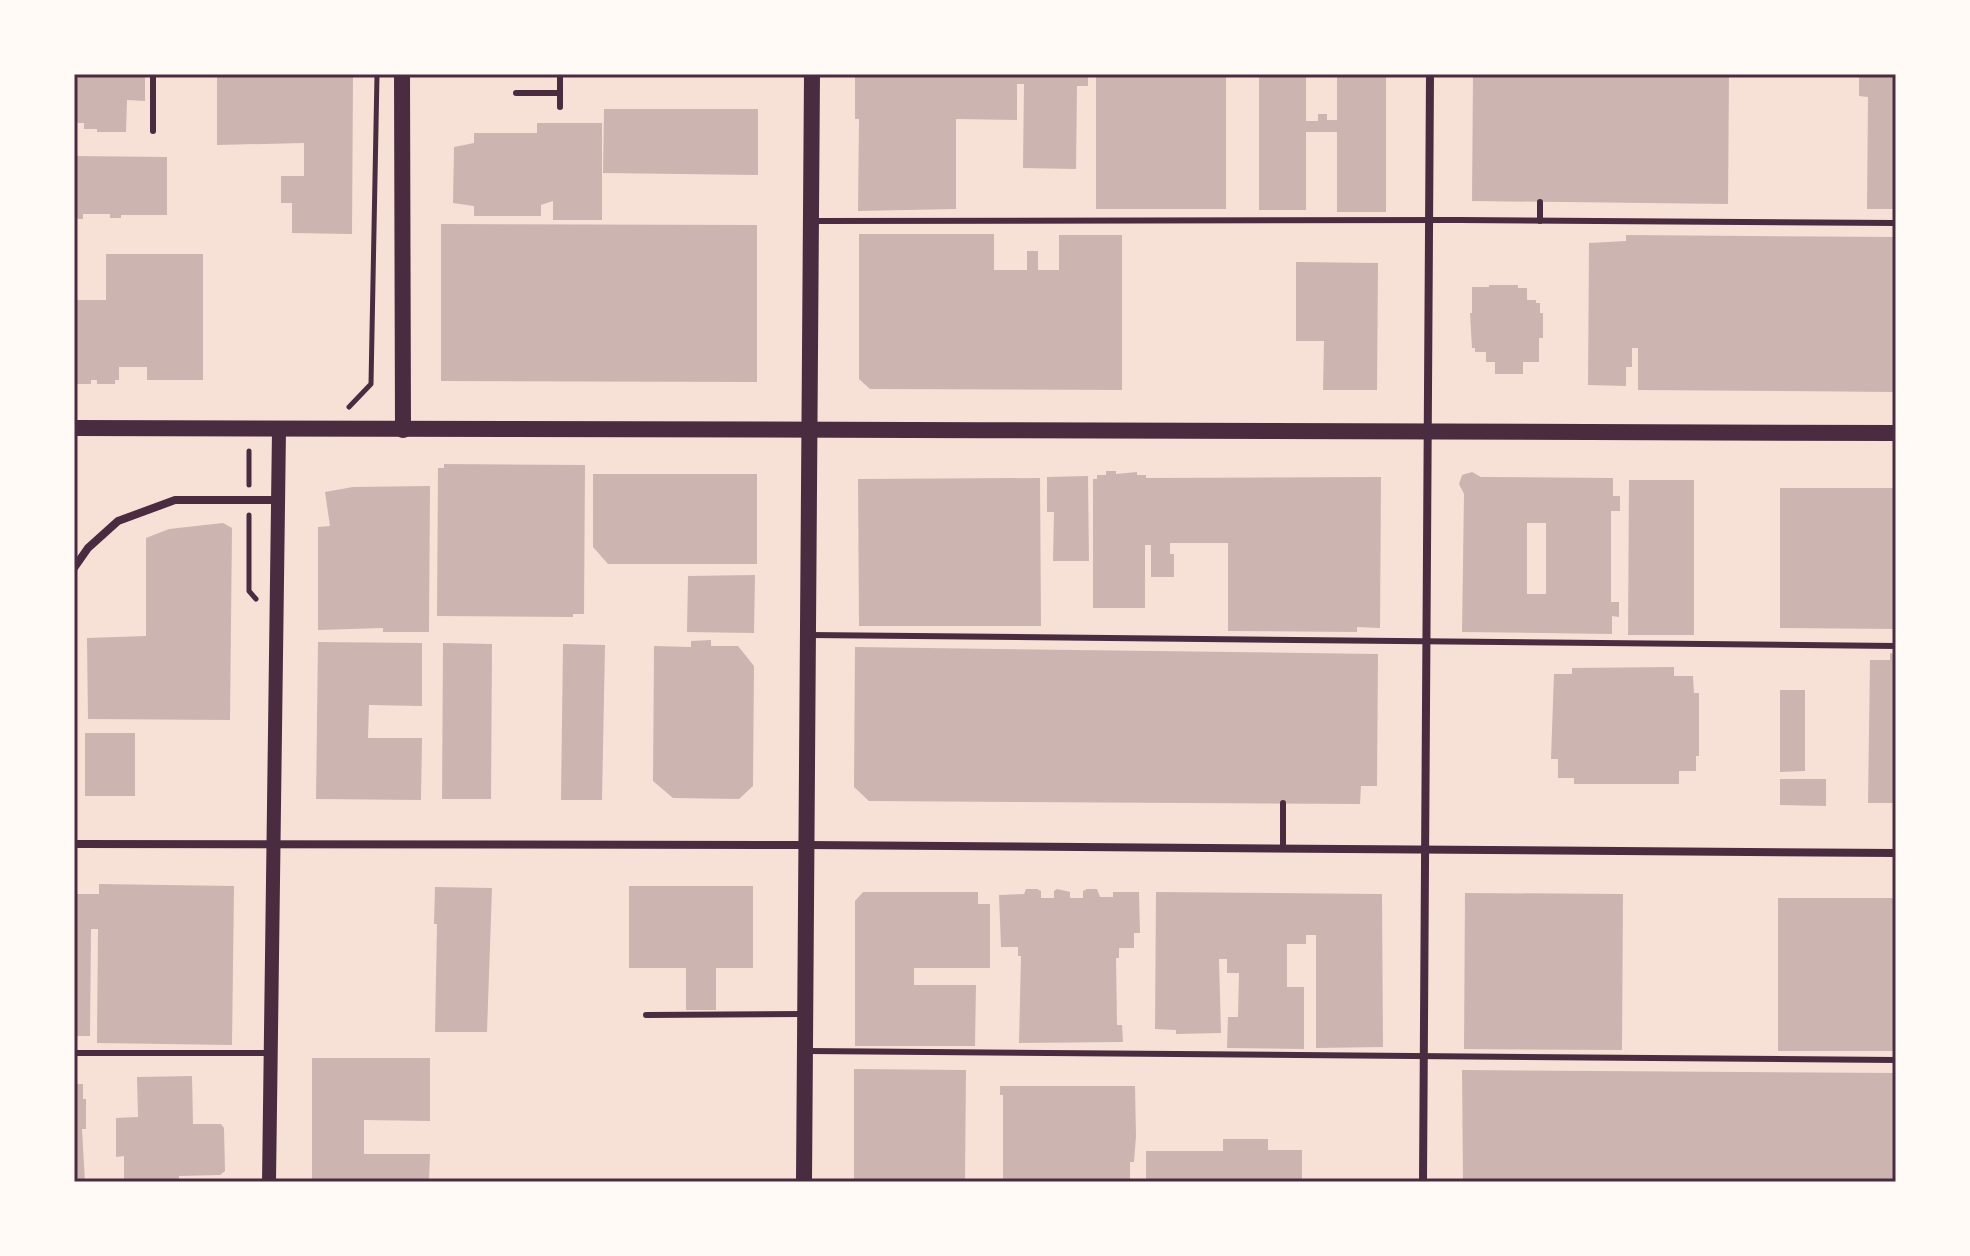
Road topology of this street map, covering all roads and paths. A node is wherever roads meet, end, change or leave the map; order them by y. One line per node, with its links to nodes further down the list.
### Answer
1 (153, 74): 10 (lane)
2 (377, 74): 16 (path)
3 (402, 74): 20 (main road)
4 (560, 74): 8 (lane)
5 (812, 74): 13 (main road)
6 (1430, 74): 12 (street)
7 (516, 93): 8 (lane)
8 (560, 93): 9 (lane)
9 (560, 107)
10 (153, 131)
11 (1540, 202): 14 (lane)
12 (1430, 220): 13 (lane); 14 (lane); 18 (street)
13 (812, 221): 21 (main road)
14 (1540, 221): 15 (lane)
15 (1896, 223)
16 (349, 407)
17 (74, 428): 19 (main road)
18 (1429, 429): 21 (main road); 22 (main road); 26 (street)
19 (279, 430): 20 (main road); 23 (street)
20 (403, 430): 21 (main road)
21 (811, 431): 25 (main road)
22 (1896, 433)
23 (278, 500): 24 (street); 29 (street)
24 (74, 568)
25 (809, 635): 26 (lane); 31 (main road)
26 (1427, 642): 27 (lane); 33 (street)
27 (1896, 646)
28 (1283, 803): 32 (lane)
29 (274, 843): 30 (street); 31 (street); 39 (street)
30 (74, 844)
31 (807, 845): 32 (street); 35 (main road)
32 (1283, 848): 33 (street)
33 (1426, 849): 34 (street); 40 (street)
34 (1896, 853)
35 (806, 1014): 36 (lane); 37 (main road)
36 (646, 1015)
37 (805, 1051): 40 (lane); 43 (main road)
38 (74, 1053): 39 (lane)
39 (270, 1053): 42 (street)
40 (1424, 1055): 41 (lane); 44 (street)
41 (1896, 1060)
42 (269, 1182)
43 (804, 1182)
44 (1423, 1182)

